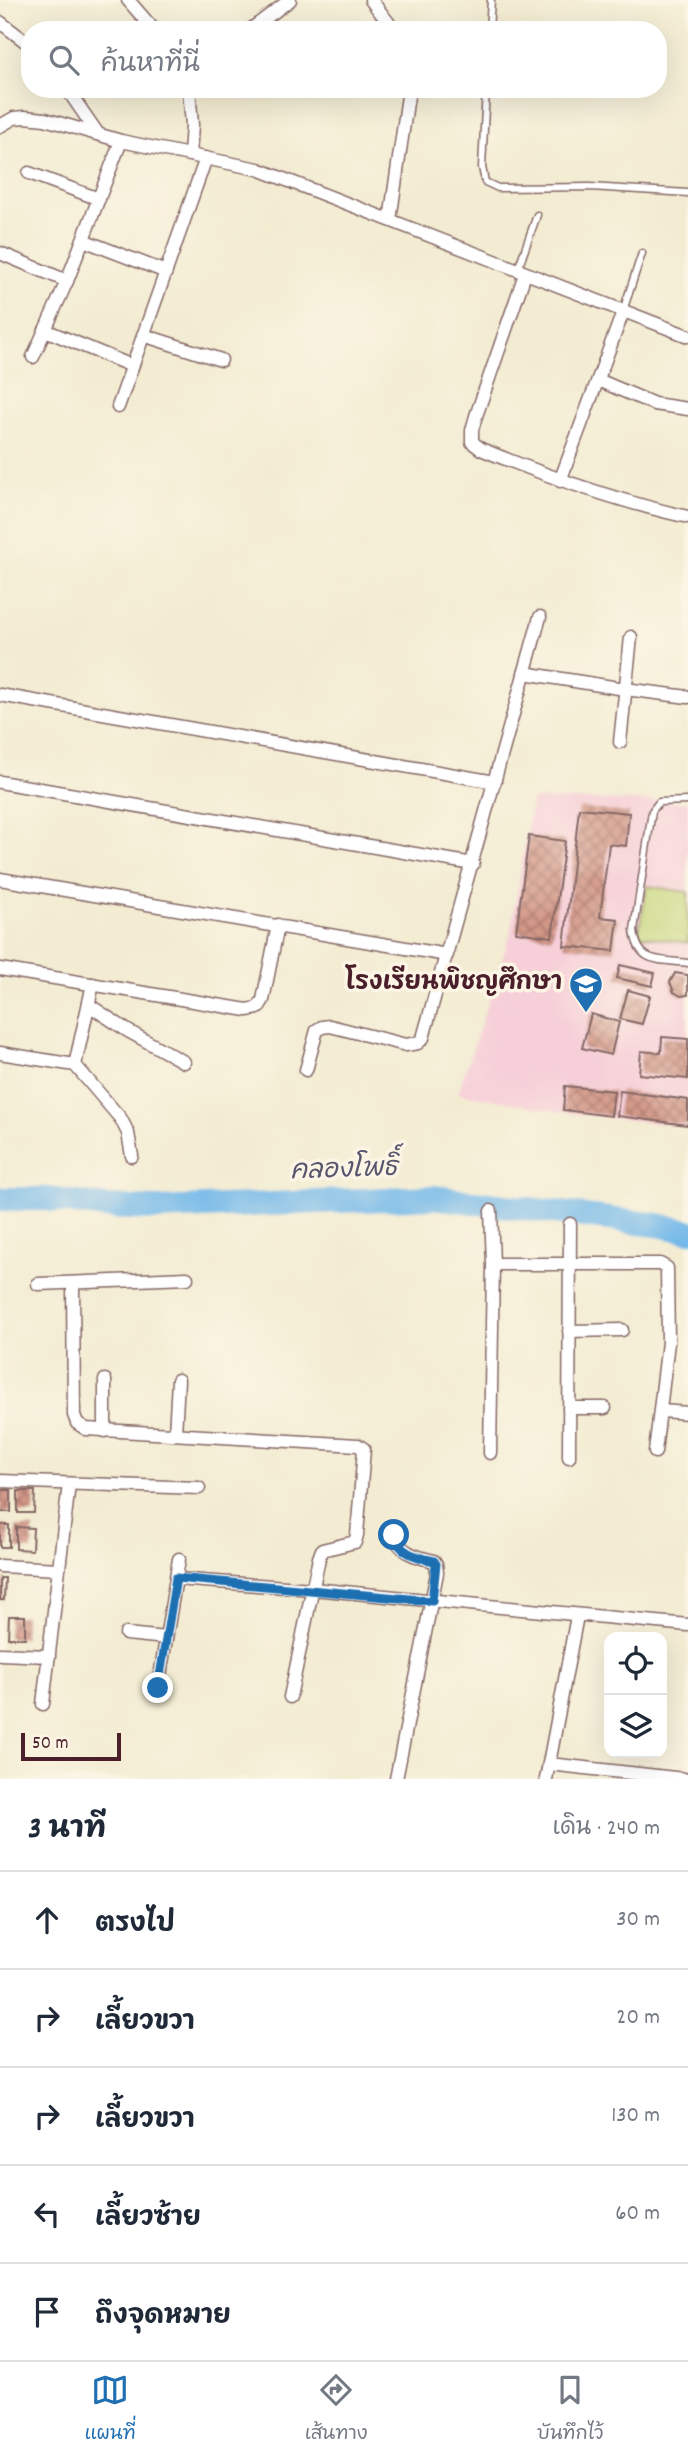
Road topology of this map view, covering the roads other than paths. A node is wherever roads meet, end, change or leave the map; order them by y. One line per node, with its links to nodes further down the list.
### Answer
1 (128, 0): 5 (street)
2 (290, 0): 6 (street)
3 (371, 0): 7 (street)
4 (491, 0): 8 (lane)
5 (146, 21)
6 (262, 21)
7 (387, 21)
8 (490, 21)
9 (0, 22): 10 (street)
10 (21, 38)
11 (73, 98): 16 (street)
12 (190, 98): 18 (street)
13 (409, 98): 24 (street)
14 (486, 98): 21 (lane)
15 (0, 126): 16 (street)
16 (98, 134): 17 (street)
17 (121, 141): 18 (street); 22 (street)
18 (190, 155): 19 (street)
19 (206, 158): 24 (street); 28 (street)
20 (29, 173): 22 (street)
21 (688, 193)
22 (99, 199): 25 (street)
23 (537, 215): 29 (lane)
24 (390, 220): 29 (street)
25 (83, 240): 28 (street); 30 (street)
26 (0, 253): 30 (street)
27 (642, 253): 31 (lane)
28 (166, 272): 33 (street)
29 (522, 273): 31 (street); 41 (street)
30 (67, 281): 32 (street)
31 (623, 313): 34 (street); 38 (street)
32 (45, 330): 35 (street); 37 (street)
33 (143, 335): 36 (street); 37 (street)
34 (688, 336)
35 (33, 358)
36 (221, 360)
37 (132, 366): 39 (street)
38 (598, 380): 40 (street); 41 (street)
39 (118, 407)
40 (688, 409)
41 (560, 481): 42 (street)
42 (688, 517)
43 (540, 617): 45 (street)
44 (631, 637): 46 (street)
45 (524, 673): 46 (street); 51 (street)
46 (625, 689): 48 (street); 49 (street)
47 (0, 695): 51 (street)
48 (688, 696)
49 (620, 742)
50 (0, 782): 53 (street)
51 (495, 782): 53 (street)
52 (688, 801): 57 (lane)
53 (473, 864): 56 (street)
54 (0, 879): 55 (street)
55 (278, 925): 56 (street); 59 (street)
56 (447, 955): 64 (street)
57 (688, 962)
58 (0, 969): 59 (street)
59 (93, 984): 60 (street)
60 (89, 1004): 62 (street); 63 (street)
61 (0, 1053): 63 (street)
62 (184, 1062)
63 (75, 1065): 65 (street)
64 (306, 1070)
65 (132, 1156)
66 (491, 1211): 68 (street)
67 (569, 1224): 69 (street)
68 (493, 1264): 69 (street); 84 (street)
69 (569, 1266): 73 (street); 79 (street)
70 (187, 1278): 71 (street)
71 (73, 1283): 72 (street); 81 (street)
72 (38, 1284)
73 (569, 1331): 74 (street); 77 (street)
74 (622, 1331)
75 (105, 1380): 81 (street)
76 (178, 1380): 82 (street)
77 (569, 1408): 78 (street); 85 (street)
78 (605, 1408)
79 (661, 1410): 80 (street); 83 (street)
80 (688, 1413)
81 (105, 1431): 82 (street)
82 (175, 1434): 94 (street)
83 (654, 1452)
84 (490, 1453)
85 (569, 1457)
86 (0, 1481): 87 (street)
87 (69, 1484): 88 (street); 92 (street)
88 (200, 1488)
89 (394, 1535): 95 (street)
90 (179, 1559): 93 (street)
91 (0, 1566): 92 (street)
92 (59, 1569): 101 (street)
93 (176, 1578): 94 (street); 99 (street)
94 (313, 1589): 95 (street); 103 (street)
95 (432, 1601): 96 (street); 106 (street)
96 (578, 1616): 97 (street); 105 (street)
97 (688, 1625)
98 (126, 1634): 99 (street)
99 (166, 1638): 102 (street)
100 (0, 1654): 101 (street)
101 (49, 1656): 104 (street)
102 (158, 1688)
103 (290, 1697)
104 (43, 1704)
105 (549, 1764): 107 (street); 108 (street)
106 (396, 1779)
107 (546, 1779)
108 (684, 1779)

